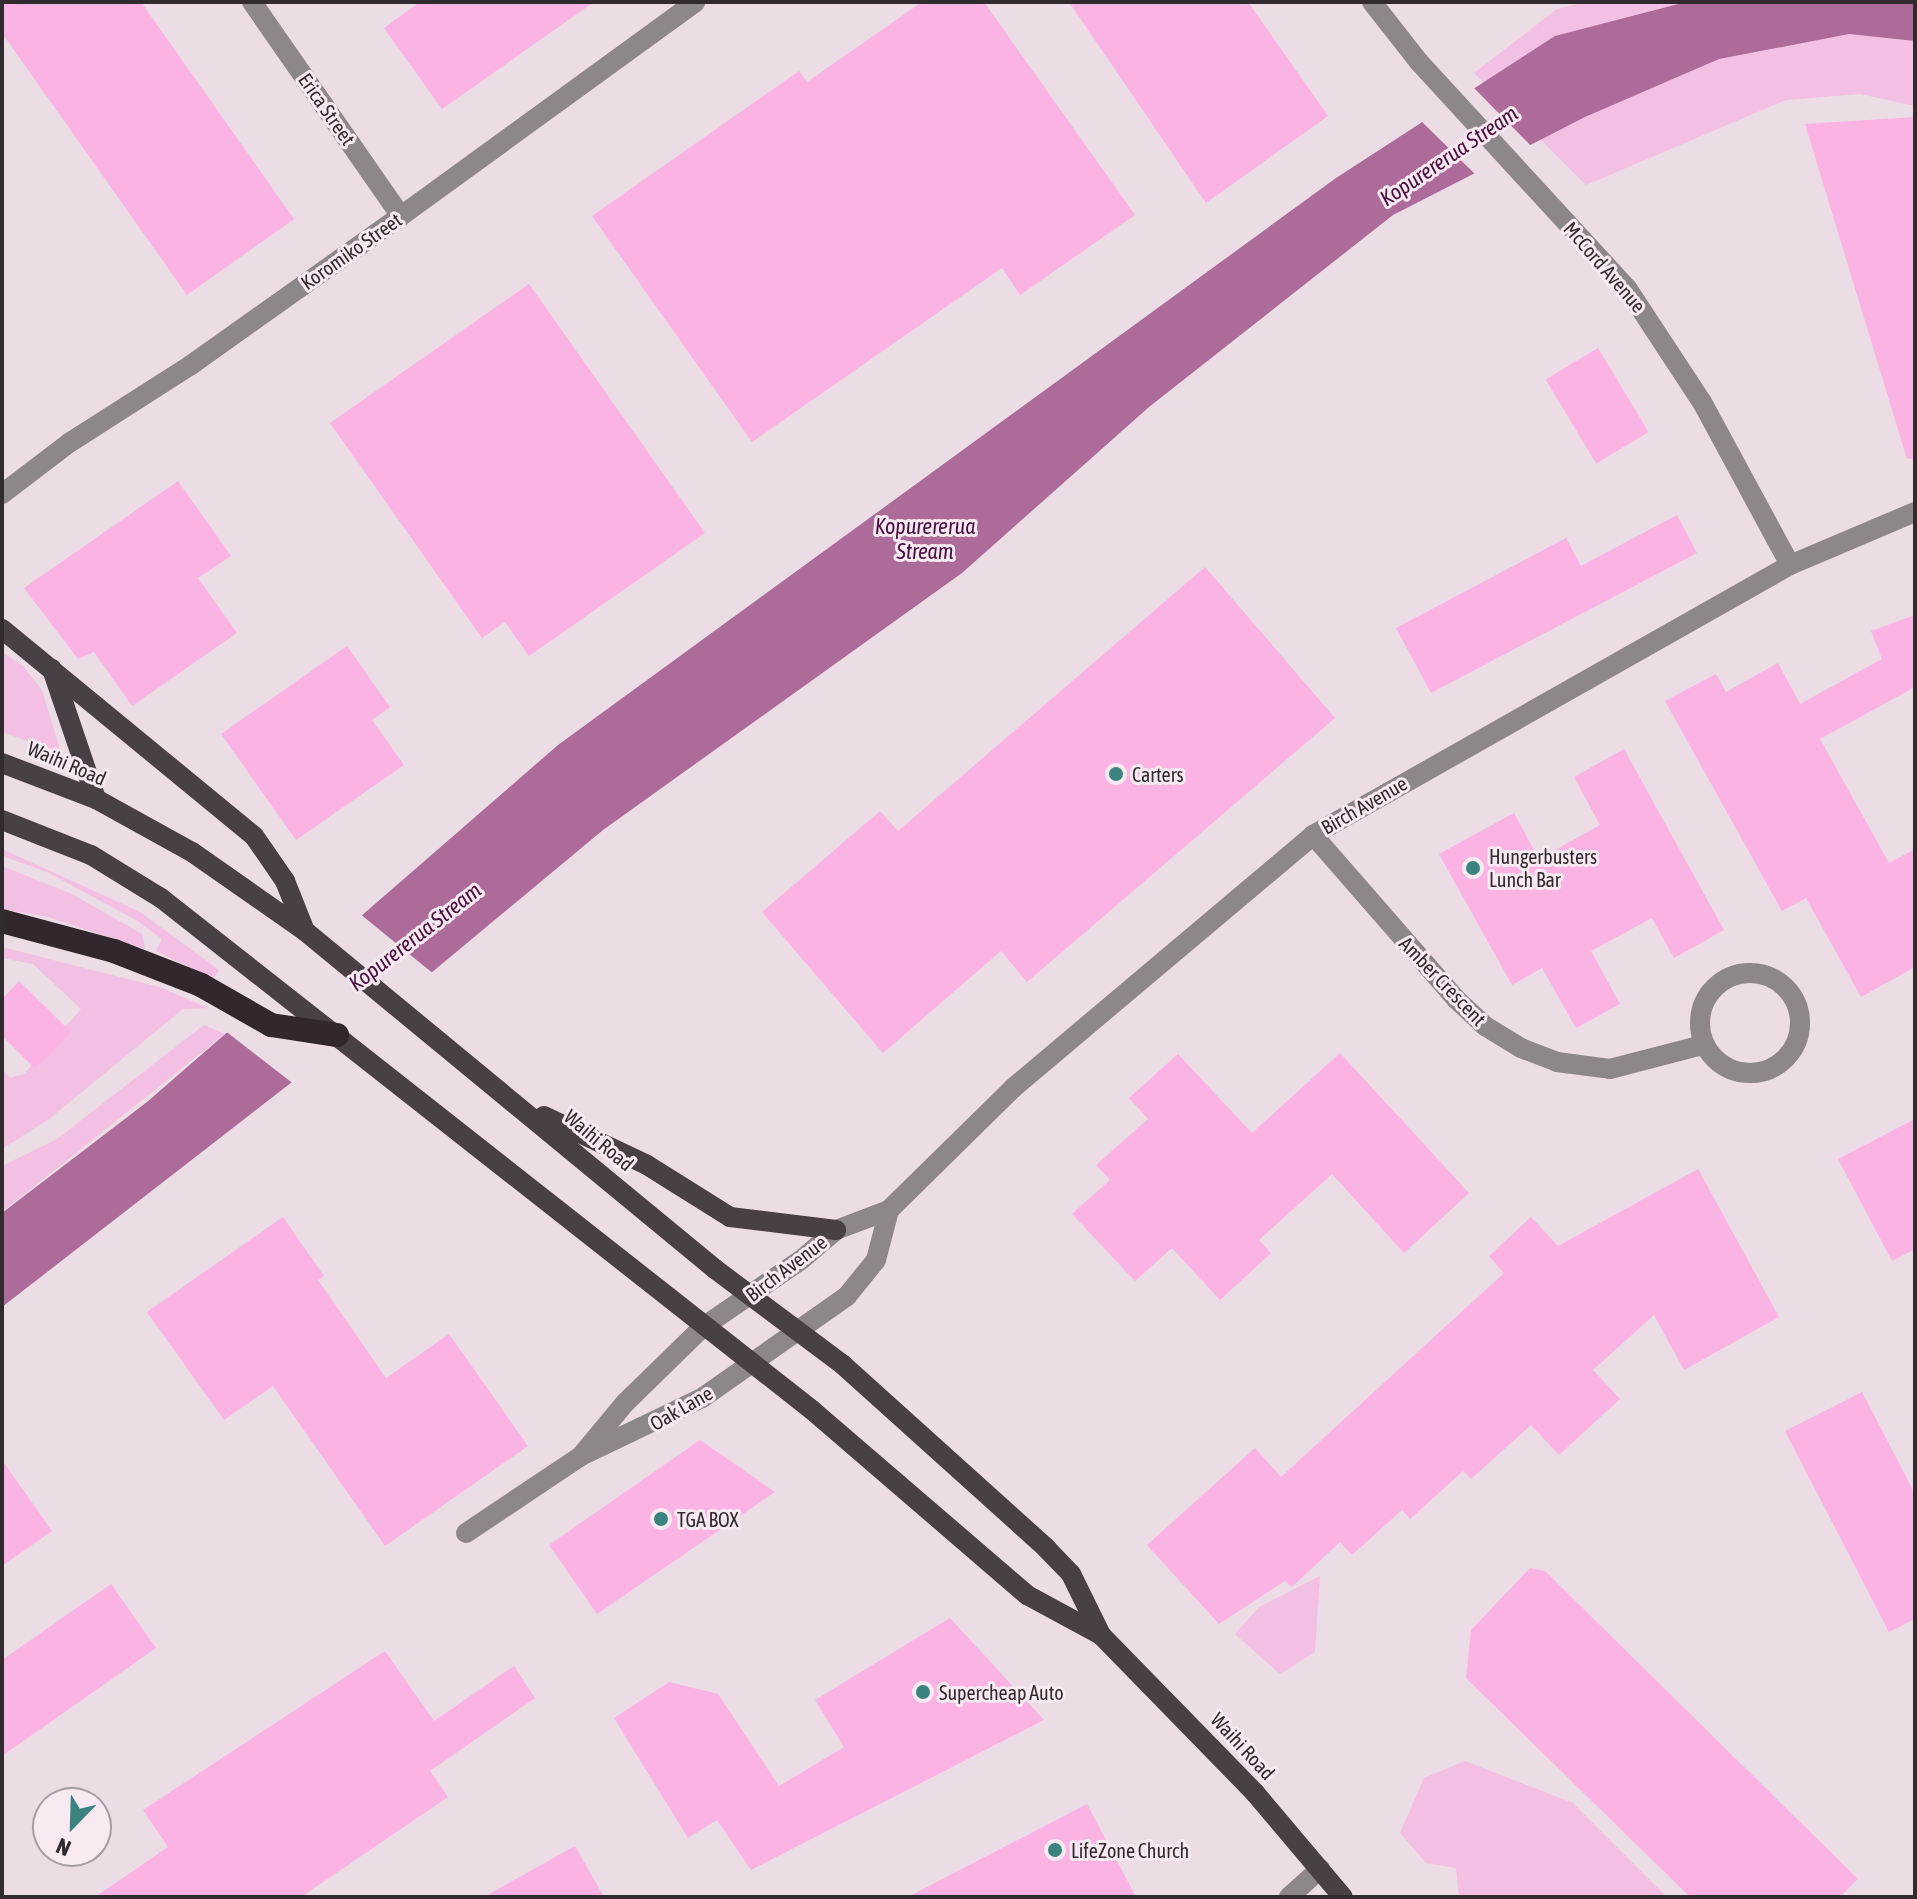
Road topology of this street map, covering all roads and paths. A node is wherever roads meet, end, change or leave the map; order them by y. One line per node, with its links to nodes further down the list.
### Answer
1 (252, 2): 4 (street, Erica Street)
2 (696, 2): 4 (street, Koromiko Street)
3 (1372, 2): 7 (street, McCord Avenue)
4 (401, 216): 5 (street, Koromiko Street)
5 (2, 494)
6 (1915, 512): 7 (street, Birch Avenue)
7 (1790, 565): 13 (street, Birch Avenue)
8 (2, 629): 9 (main road)
9 (52, 669): 11 (main road); 15 (main road)
10 (2, 763): 11 (main road, Waihi Road)
11 (96, 799): 15 (main road, Waihi Road)
12 (2, 820): 16 (main road, Waihi Road)
13 (1313, 835): 17 (street, Amber Crescent); 19 (street, Birch Avenue)
14 (2, 921): 16 (highway)
15 (305, 931): 18 (main road, Waihi Road)
16 (337, 1035): 23 (main road, Waihi Road)
17 (1702, 1045): 17 (street)
18 (519, 1104): 20 (main road); 21 (main road, Waihi Road)
19 (889, 1210): 20 (street, Birch Avenue); 24 (street)
20 (836, 1230): 21 (street, Birch Avenue)
21 (751, 1295): 22 (street, Birch Avenue); 24 (main road, Waihi Road)
22 (729, 1310): 23 (street, Oak Lane)
23 (703, 1327): 25 (main road, Waihi Road); 26 (street, Oak Lane)
24 (798, 1331): 25 (street, Oak Lane); 28 (main road, Waihi Road)
25 (750, 1363): 26 (street, Oak Lane); 28 (main road, Waihi Road)
26 (581, 1456): 27 (street, Oak Lane)
27 (466, 1533)
28 (1101, 1635): 29 (main road, Waihi Road)
29 (1320, 1869): 30 (street); 31 (main road, Waihi Road)
30 (1289, 1897)
31 (1343, 1897)

